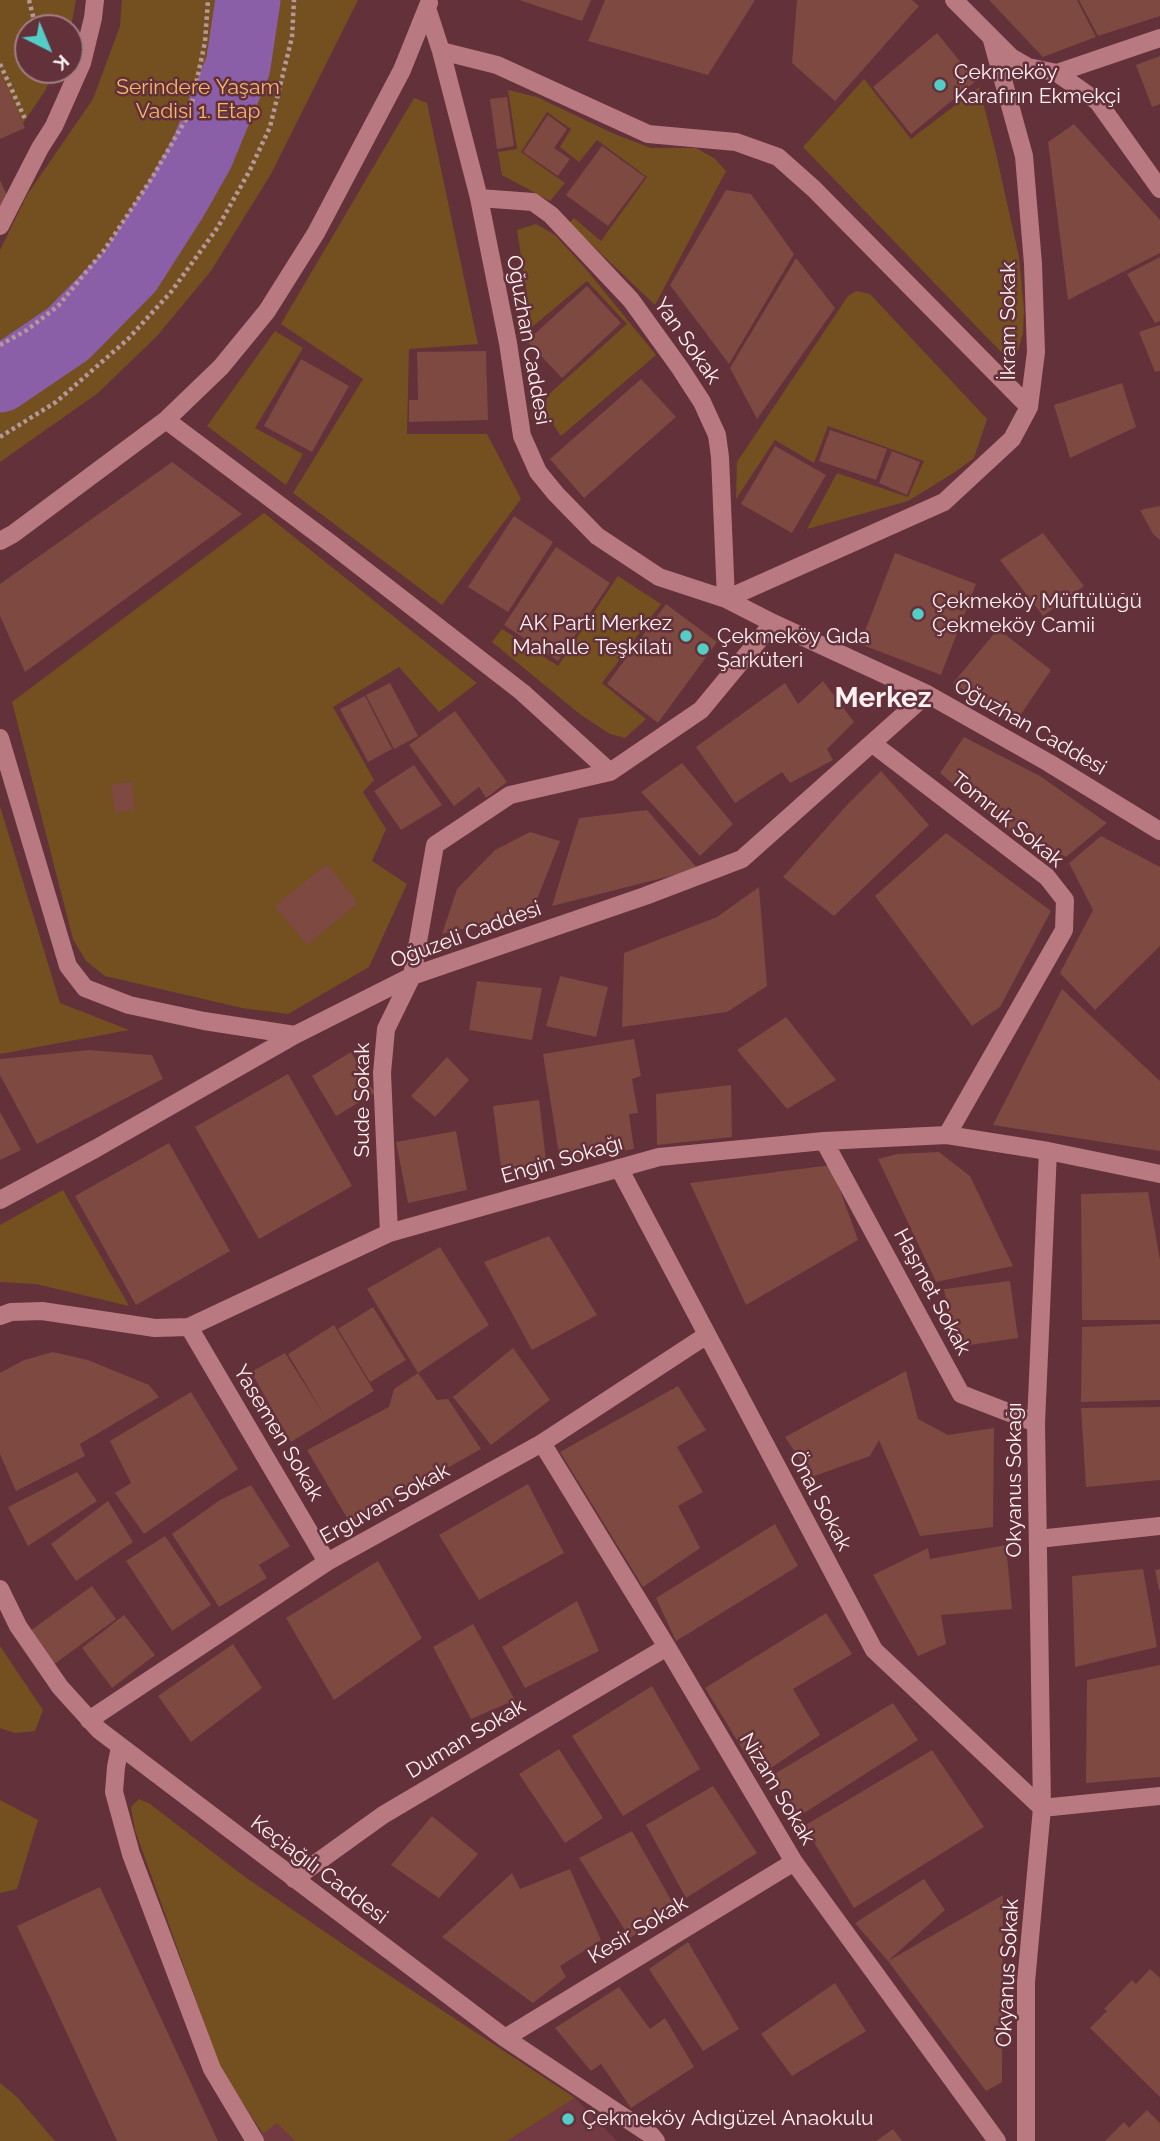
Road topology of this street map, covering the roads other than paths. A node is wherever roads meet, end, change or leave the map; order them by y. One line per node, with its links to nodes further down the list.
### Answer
1 (95, 0): 10 (street)
2 (954, 0): 5 (street)
3 (429, 4): 6 (street, Oğuzhan Caddesi); 12 (street)
4 (1160, 38): 7 (street)
5 (992, 40): 7 (street); 11 (street, İkram Sokak)
6 (441, 51): 9 (street, Oğuzhan Caddesi); 11 (street)
7 (1058, 73): 8 (street)
8 (1160, 189)
9 (479, 198): 14 (street, Oğuzhan Caddesi); 14 (street, Yan Sokak)
10 (0, 226)
11 (1029, 407): 14 (street, İkram Sokak)
12 (166, 420): 13 (street); 19 (street)
13 (0, 541)
14 (726, 599): 15 (street, Oğuzhan Caddesi)
15 (773, 623): 16 (street, Oğuzhan Caddesi); 19 (street, Sude Sokak)
16 (927, 694): 18 (street, Oğuzeli Caddesi); 20 (street, Oğuzhan Caddesi)
17 (0, 738): 22 (street)
18 (873, 744): 21 (street, Oğuzeli Caddesi); 23 (street, Tomruk Sokak)
19 (610, 772): 21 (street, Sude Sokak)
20 (1160, 831)
21 (412, 976): 22 (street, Oğuzeli Caddesi); 29 (street, Sude Sokak)
22 (295, 1035): 28 (street, Oğuzeli Caddesi)
23 (947, 1135): 24 (street, Engin Sokağı); 25 (street, Engin Sokağı)
24 (824, 1142): 26 (street, Engin Sokağı); 33 (street, Haşmet Sokak)
25 (1048, 1151): 27 (street, Engin Sokağı); 33 (street, Okyanus Sokağı)
26 (619, 1168): 29 (street, Engin Sokağı); 32 (street, Önal Sokak)
27 (1160, 1174)
28 (0, 1200)
29 (389, 1233): 31 (street, Engin Sokağı)
30 (0, 1316): 31 (street, Engin Sokağı)
31 (189, 1327): 37 (street, Yasemen Sokak)
32 (707, 1335): 34 (street, Erguvan Sokak); 43 (street, Önal Sokak)
33 (1036, 1423): 36 (street, Okyanus Sokağı)
34 (541, 1443): 37 (street, Erguvan Sokak); 39 (street, Nizam Sokak)
35 (1160, 1526): 36 (street)
36 (1038, 1539): 43 (street, Okyanus Sokağı)
37 (327, 1562): 40 (street, Erguvan Sokak)
38 (0, 1590): 40 (street, Keçiağılı Caddesi)
39 (667, 1647): 44 (street, Nizam Sokak); 45 (street, Duman Sokak)
40 (89, 1720): 41 (street, Keçiağılı Caddesi)
41 (120, 1747): 45 (street, Keçiağılı Caddesi); 47 (street)
42 (1160, 1796): 43 (street)
43 (1042, 1808): 50 (street, Okyanus Sokak)
44 (794, 1862): 46 (street, Kesir Sokak); 49 (street, Nizam Sokak)
45 (294, 1879): 46 (street, Keçiağılı Caddesi)
46 (505, 2038): 48 (street, Keçiağılı Caddesi)
47 (255, 2141)
48 (656, 2141)
49 (998, 2141)
50 (1026, 2141)

